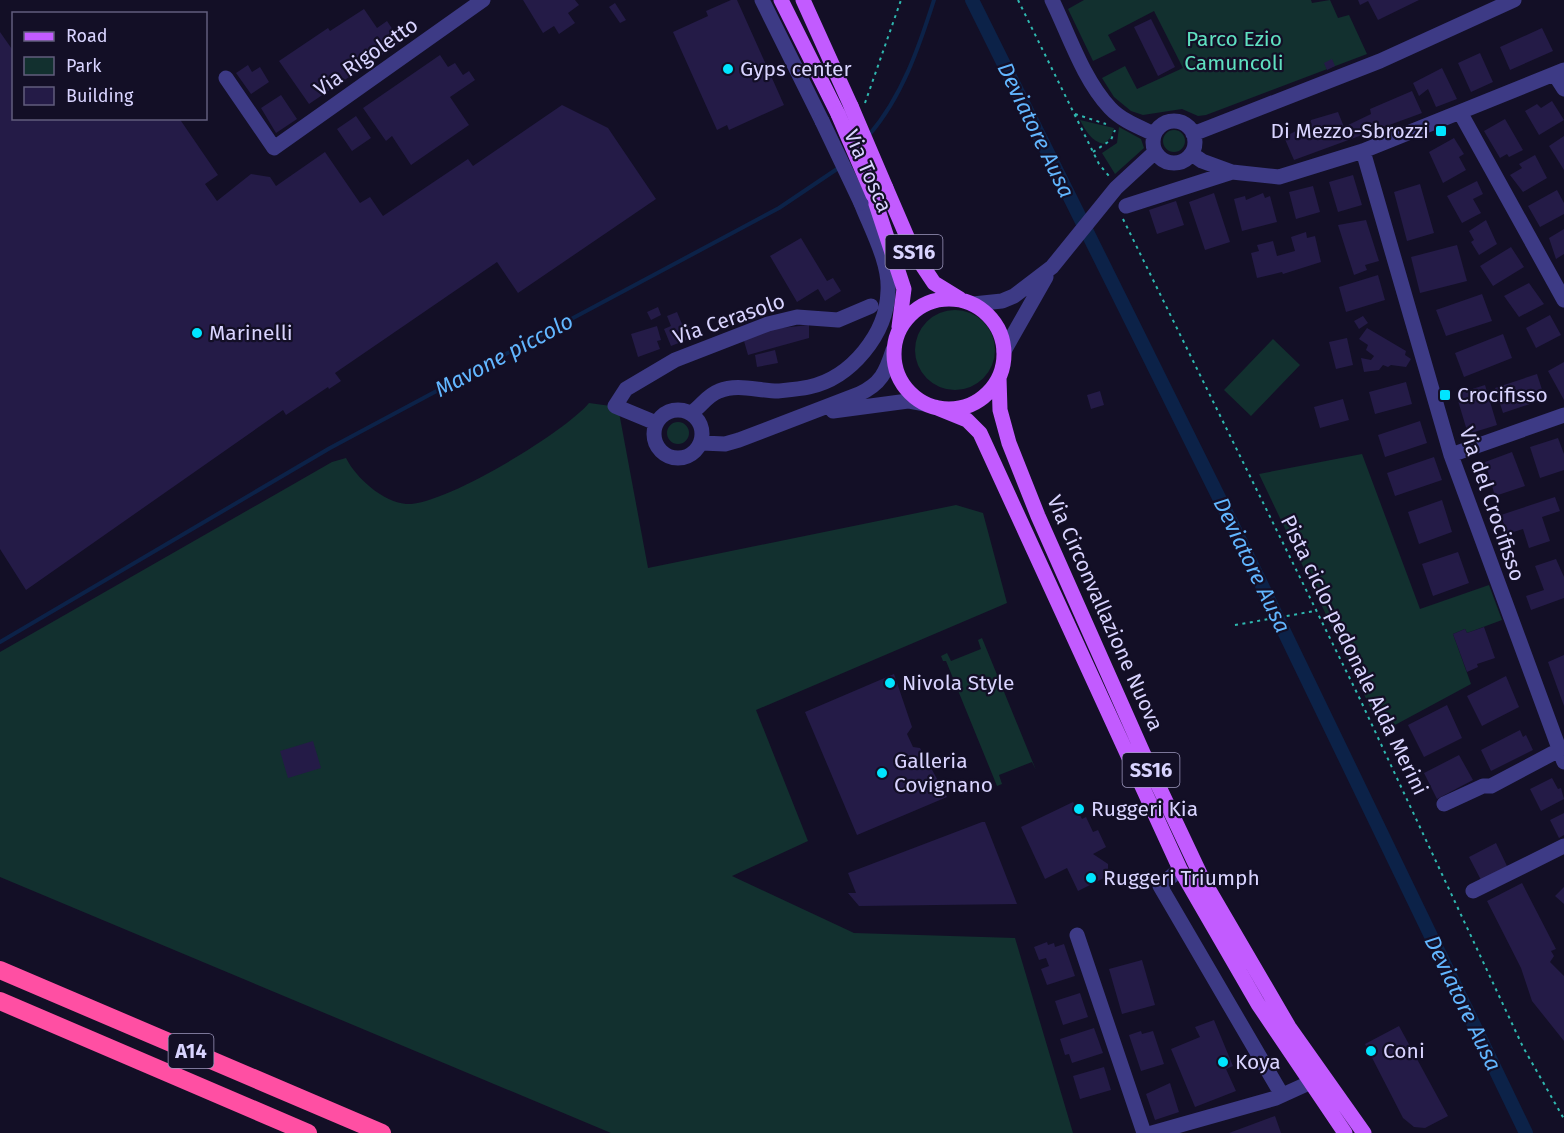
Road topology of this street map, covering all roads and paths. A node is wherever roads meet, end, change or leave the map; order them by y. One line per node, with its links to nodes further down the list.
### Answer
1 (762, 0): 23 (street, Via Tosca, bridge)
2 (781, 0): 12 (main road, SS16)
3 (803, 0): 12 (main road, SS16)
4 (901, 0): 12 (path)
5 (1018, 0): 13 (path)
6 (1052, 0): 15 (street)
7 (1514, 0): 16 (street)
8 (479, 1): 10 (street, Via Rigoletto)
9 (1559, 73): 11 (street); 14 (street)
10 (226, 78)
11 (1564, 89)
12 (851, 108): 23 (main road, SS16, bridge)
13 (1075, 114): 18 (path); 18 (path)
14 (1461, 114): 17 (street); 26 (street)
15 (1154, 134): 16 (street); 19 (street)
16 (1193, 134): 20 (street)
17 (1363, 151): 21 (street); 39 (street, Via del Crocifisso)
18 (1093, 152): 22 (path)
19 (1155, 152): 20 (street); 22 (street)
20 (1192, 154): 21 (street)
21 (1232, 172): 24 (street)
22 (1112, 181): 25 (street)
23 (874, 196): 27 (main road, SS16); 29 (main road, SS16); 34 (street, Via Tosca)
24 (1126, 206): 40 (path, Pista ciclo-pedonale Alda Merini)
25 (1053, 267): 27 (street); 31 (street)
26 (1564, 300)
27 (968, 302): 29 (main road, SS16); 31 (main road, SS16)
28 (871, 306): 37 (street, Via Cerasolo)
29 (899, 330): 30 (main road, SS16)
30 (893, 350): 33 (main road, SS16); 35 (street)
31 (1004, 351): 32 (main road, SS16)
32 (999, 378): 33 (main road); 58 (main road, Via Circonvallazione Nuova / SS16)
33 (930, 405): 35 (street); 45 (main road, Via Circonvallazione Nuova / SS16)
34 (691, 413): 37 (street); 38 (street)
35 (812, 414): 38 (street)
36 (1564, 415): 39 (street)
37 (656, 423): 38 (street)
38 (702, 443)
39 (1451, 455): 42 (street, Via del Crocifisso)
40 (1316, 611): 41 (path); 52 (path, Pista ciclo-pedonale Alda Merini)
41 (1235, 625)
42 (1562, 756): 43 (street)
43 (1444, 804)
44 (1564, 846): 46 (street)
45 (1180, 869): 50 (main road, Via Circonvallazione Nuova / SS16); 51 (street)
46 (1473, 891)
47 (1077, 935): 55 (street)
48 (0, 970): 54 (highway, A14)
49 (0, 1001): 53 (highway, A14)
50 (1309, 1083): 51 (street); 57 (main road, Via Circonvallazione Nuova / SS16)
51 (1282, 1095): 56 (street)
52 (1564, 1119)
53 (308, 1133)
54 (382, 1133)
55 (1144, 1133)
56 (1152, 1133)
57 (1345, 1133)
58 (1364, 1133)

